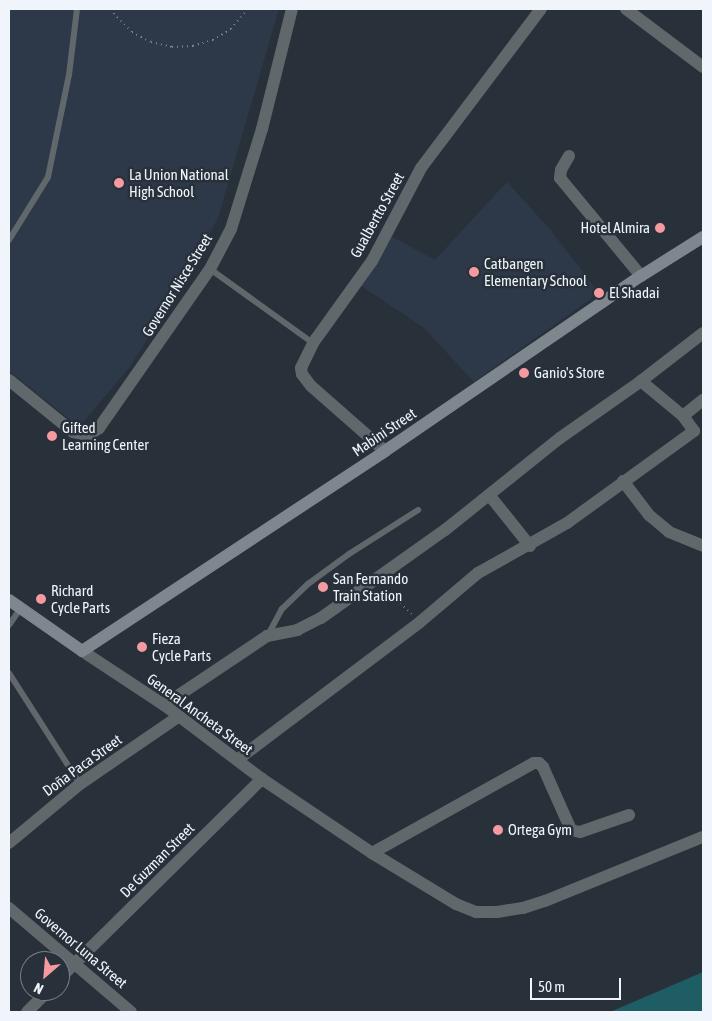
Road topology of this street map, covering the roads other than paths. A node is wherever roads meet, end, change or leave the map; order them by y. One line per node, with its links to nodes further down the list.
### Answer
1 (77, 9): 8 (lane)
2 (292, 9): 9 (street, Governor Nisce Street)
3 (541, 9): 12 (street, Gualbertto Street)
4 (626, 9): 5 (street)
5 (701, 60)
6 (569, 156): 10 (street)
7 (703, 237): 10 (main road, Mabini Street)
8 (9, 240)
9 (210, 269): 12 (lane); 13 (street, Governor Nisce Street)
10 (642, 276): 17 (main road, Mabini Street)
11 (703, 333): 14 (street)
12 (313, 343): 17 (street, Gualbertto Street)
13 (9, 380)
14 (641, 381): 16 (street); 19 (street)
15 (703, 400): 16 (street)
16 (683, 416): 18 (street)
17 (385, 451): 27 (main road, Mabini Street)
18 (623, 481): 21 (street); 22 (street)
19 (490, 496): 21 (street); 26 (street)
20 (418, 510): 26 (lane)
21 (530, 546): 31 (street)
22 (703, 546)
23 (9, 600): 24 (main road, General Ancheta Street)
24 (21, 608): 25 (lane); 27 (main road, General Ancheta Street)
25 (9, 625)
26 (267, 636): 29 (street)
27 (82, 651): 29 (street, General Ancheta Street)
28 (9, 673): 33 (lane)
29 (164, 705): 30 (street, General Ancheta Street)
30 (178, 717): 31 (street, General Ancheta Street); 33 (street, Doña Paca Street)
31 (237, 760): 32 (street, General Ancheta Street)
32 (262, 779): 37 (street, General Ancheta Street); 39 (street, De Guzman Street)
33 (80, 784): 36 (street, Doña Paca Street)
34 (629, 815): 37 (street)
35 (703, 837): 37 (street, General Ancheta Street)
36 (9, 843)
37 (372, 853)
38 (9, 908): 39 (street, Governor Luna Street)
39 (74, 963): 40 (street, De Guzman Street); 43 (street, Governor Luna Street)
40 (70, 967)
41 (38, 1001): 42 (street)
42 (27, 1012)
43 (131, 1012)

